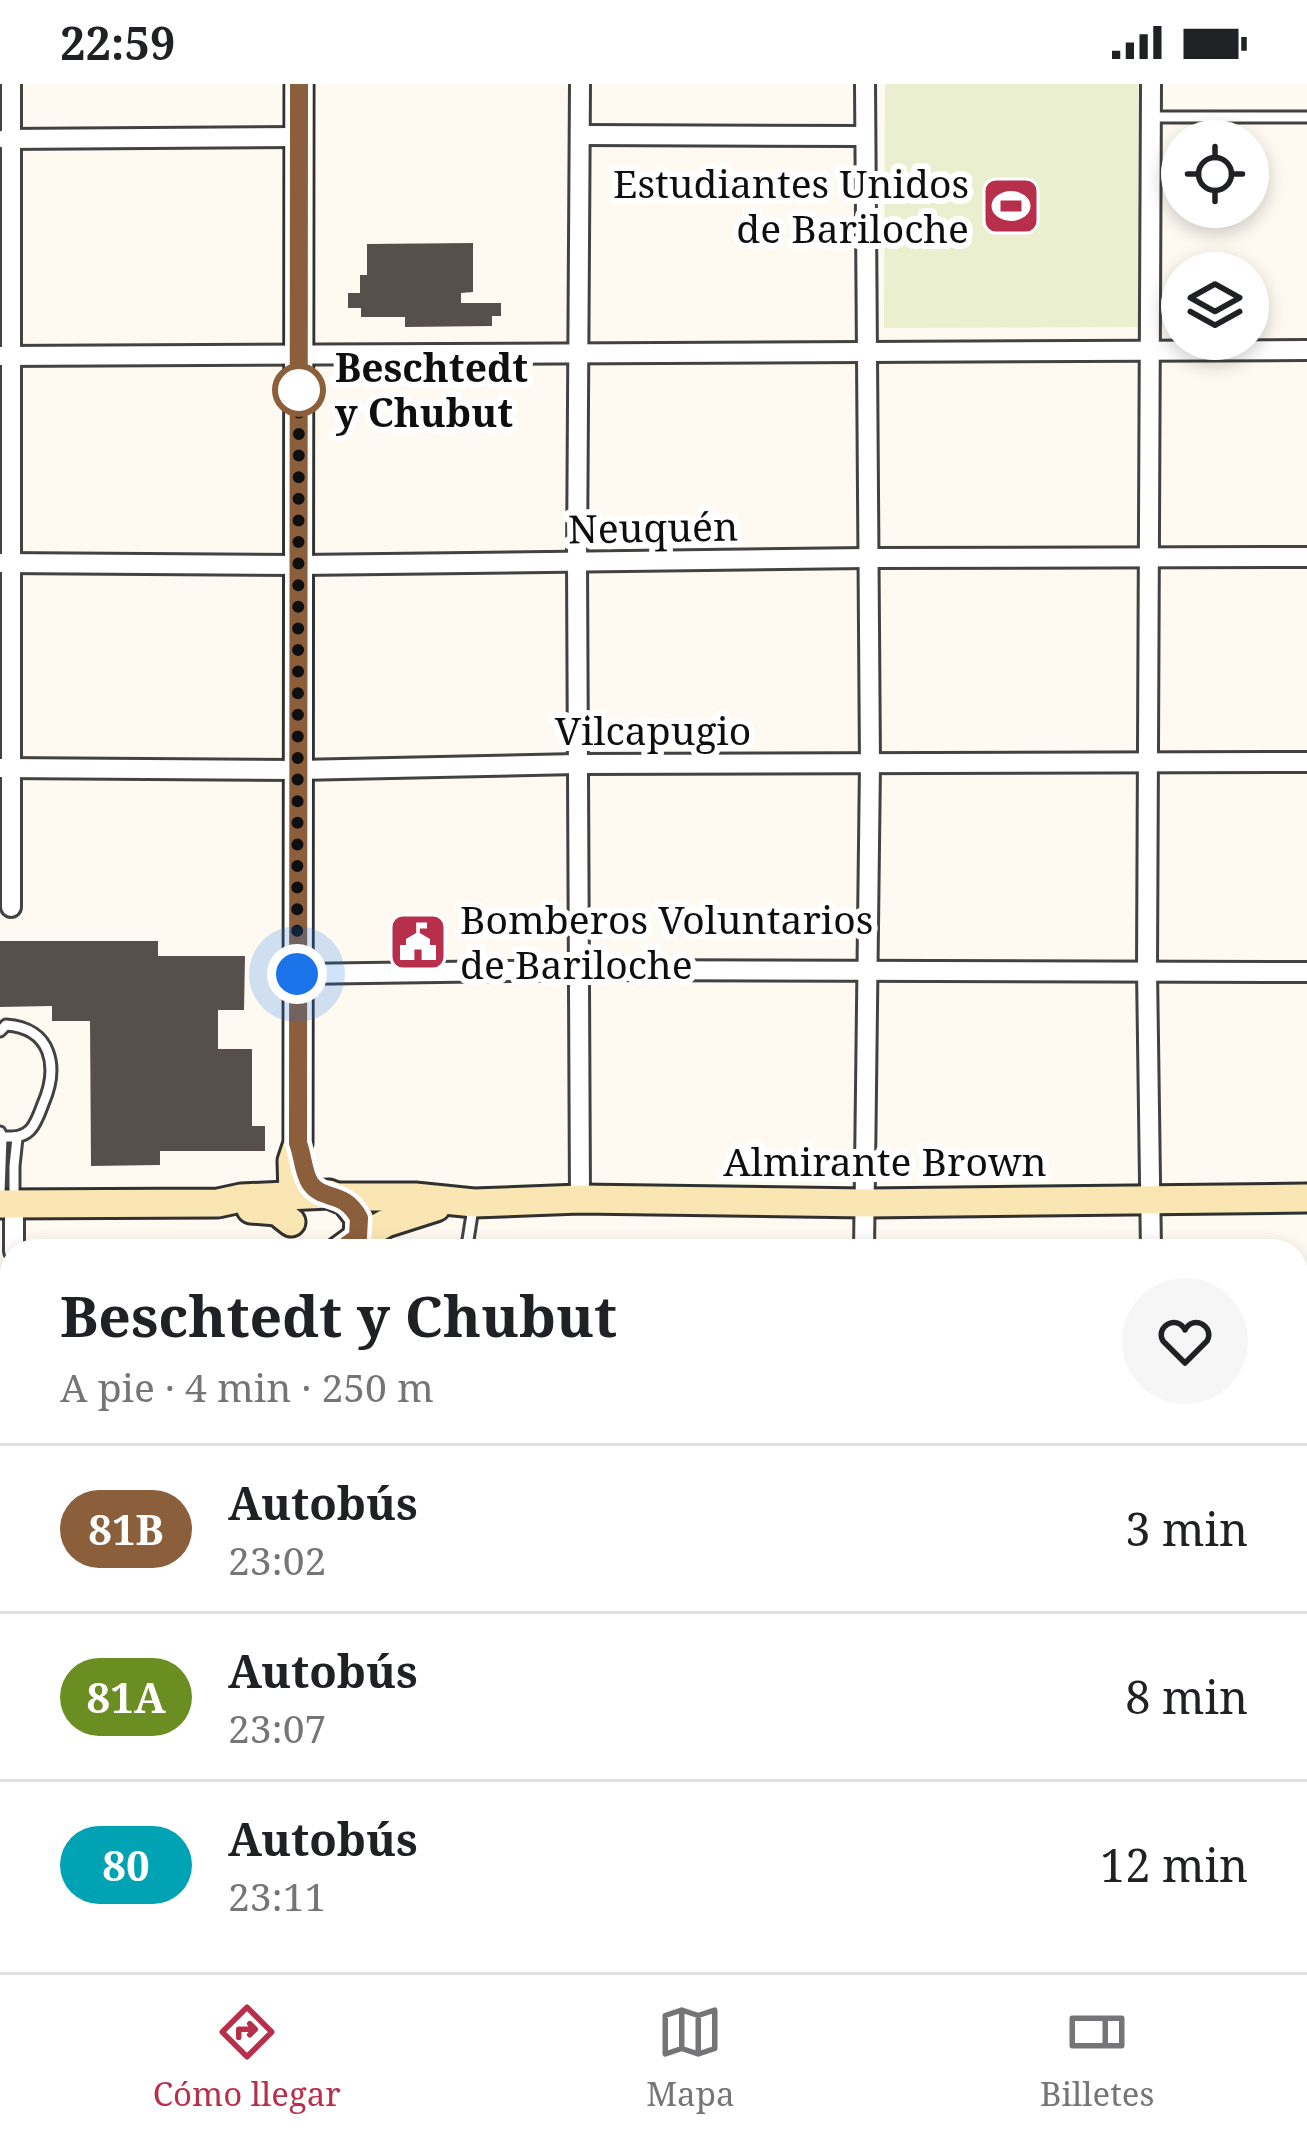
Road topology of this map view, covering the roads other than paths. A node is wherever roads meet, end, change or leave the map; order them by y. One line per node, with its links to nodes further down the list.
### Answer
1 (11, 84): 11 (street)
2 (299, 84): 10 (street)
3 (580, 84): 8 (street)
4 (866, 84): 9 (street)
5 (1151, 84): 6 (street)
6 (1151, 117): 7 (lane); 13 (street)
7 (1307, 117)
8 (580, 135): 9 (street); 14 (street)
9 (866, 136): 15 (street)
10 (298, 137): 11 (street); 16 (street)
11 (6, 139): 17 (street)
12 (1307, 350): 13 (street)
13 (1150, 351): 15 (street); 18 (street)
14 (578, 352): 15 (street); 16 (street); 21 (street)
15 (866, 352): 20 (street)
16 (299, 355): 17 (street); 23 (street)
17 (6, 356): 22 (street)
18 (1150, 557): 19 (street, Neuquén); 20 (street, Neuquén); 24 (street)
19 (1307, 557)
20 (867, 558): 21 (street, Neuquén); 27 (street)
21 (577, 562): 23 (street, Neuquén); 26 (street)
22 (6, 563): 23 (street, Neuquén); 28 (street)
23 (300, 565): 29 (street)
24 (1150, 761): 25 (street, Vilcapugio); 27 (street, Vilcapugio); 32 (street)
25 (1307, 762)
26 (578, 764): 27 (street, Vilcapugio); 29 (street, Vilcapugio); 31 (street)
27 (870, 764): 33 (street)
28 (6, 768): 29 (street, Vilcapugio); 30 (street)
29 (297, 770): 35 (street)
30 (11, 907)
31 (578, 970): 33 (street); 35 (street); 42 (street)
32 (1148, 970): 33 (street); 34 (street); 44 (street)
33 (867, 971): 46 (street)
34 (1307, 971)
35 (297, 974): 39 (street)
36 (0, 1031): 38 (lane)
37 (1, 1134): 38 (lane); 43 (lane)
38 (17, 1138): 43 (lane)
39 (298, 1143): 40 (street); 47 (street)
40 (331, 1196): 45 (street, Almirante Brown); 47 (street, Almirante Brown); 50 (street)
41 (1307, 1198): 44 (street, Almirante Brown)
42 (580, 1199): 45 (street, Almirante Brown); 46 (street, Almirante Brown)
43 (5, 1200): 47 (street); 48 (street)
44 (1150, 1201): 46 (street, Almirante Brown); 54 (street)
45 (469, 1203): 51 (street, Almirante Brown); 52 (lane)
46 (867, 1203): 53 (street)
47 (291, 1205): 49 (street)
48 (12, 1239)
49 (292, 1239)
50 (353, 1239)
51 (360, 1239)
52 (468, 1239)
53 (865, 1239)
54 (1151, 1239)

